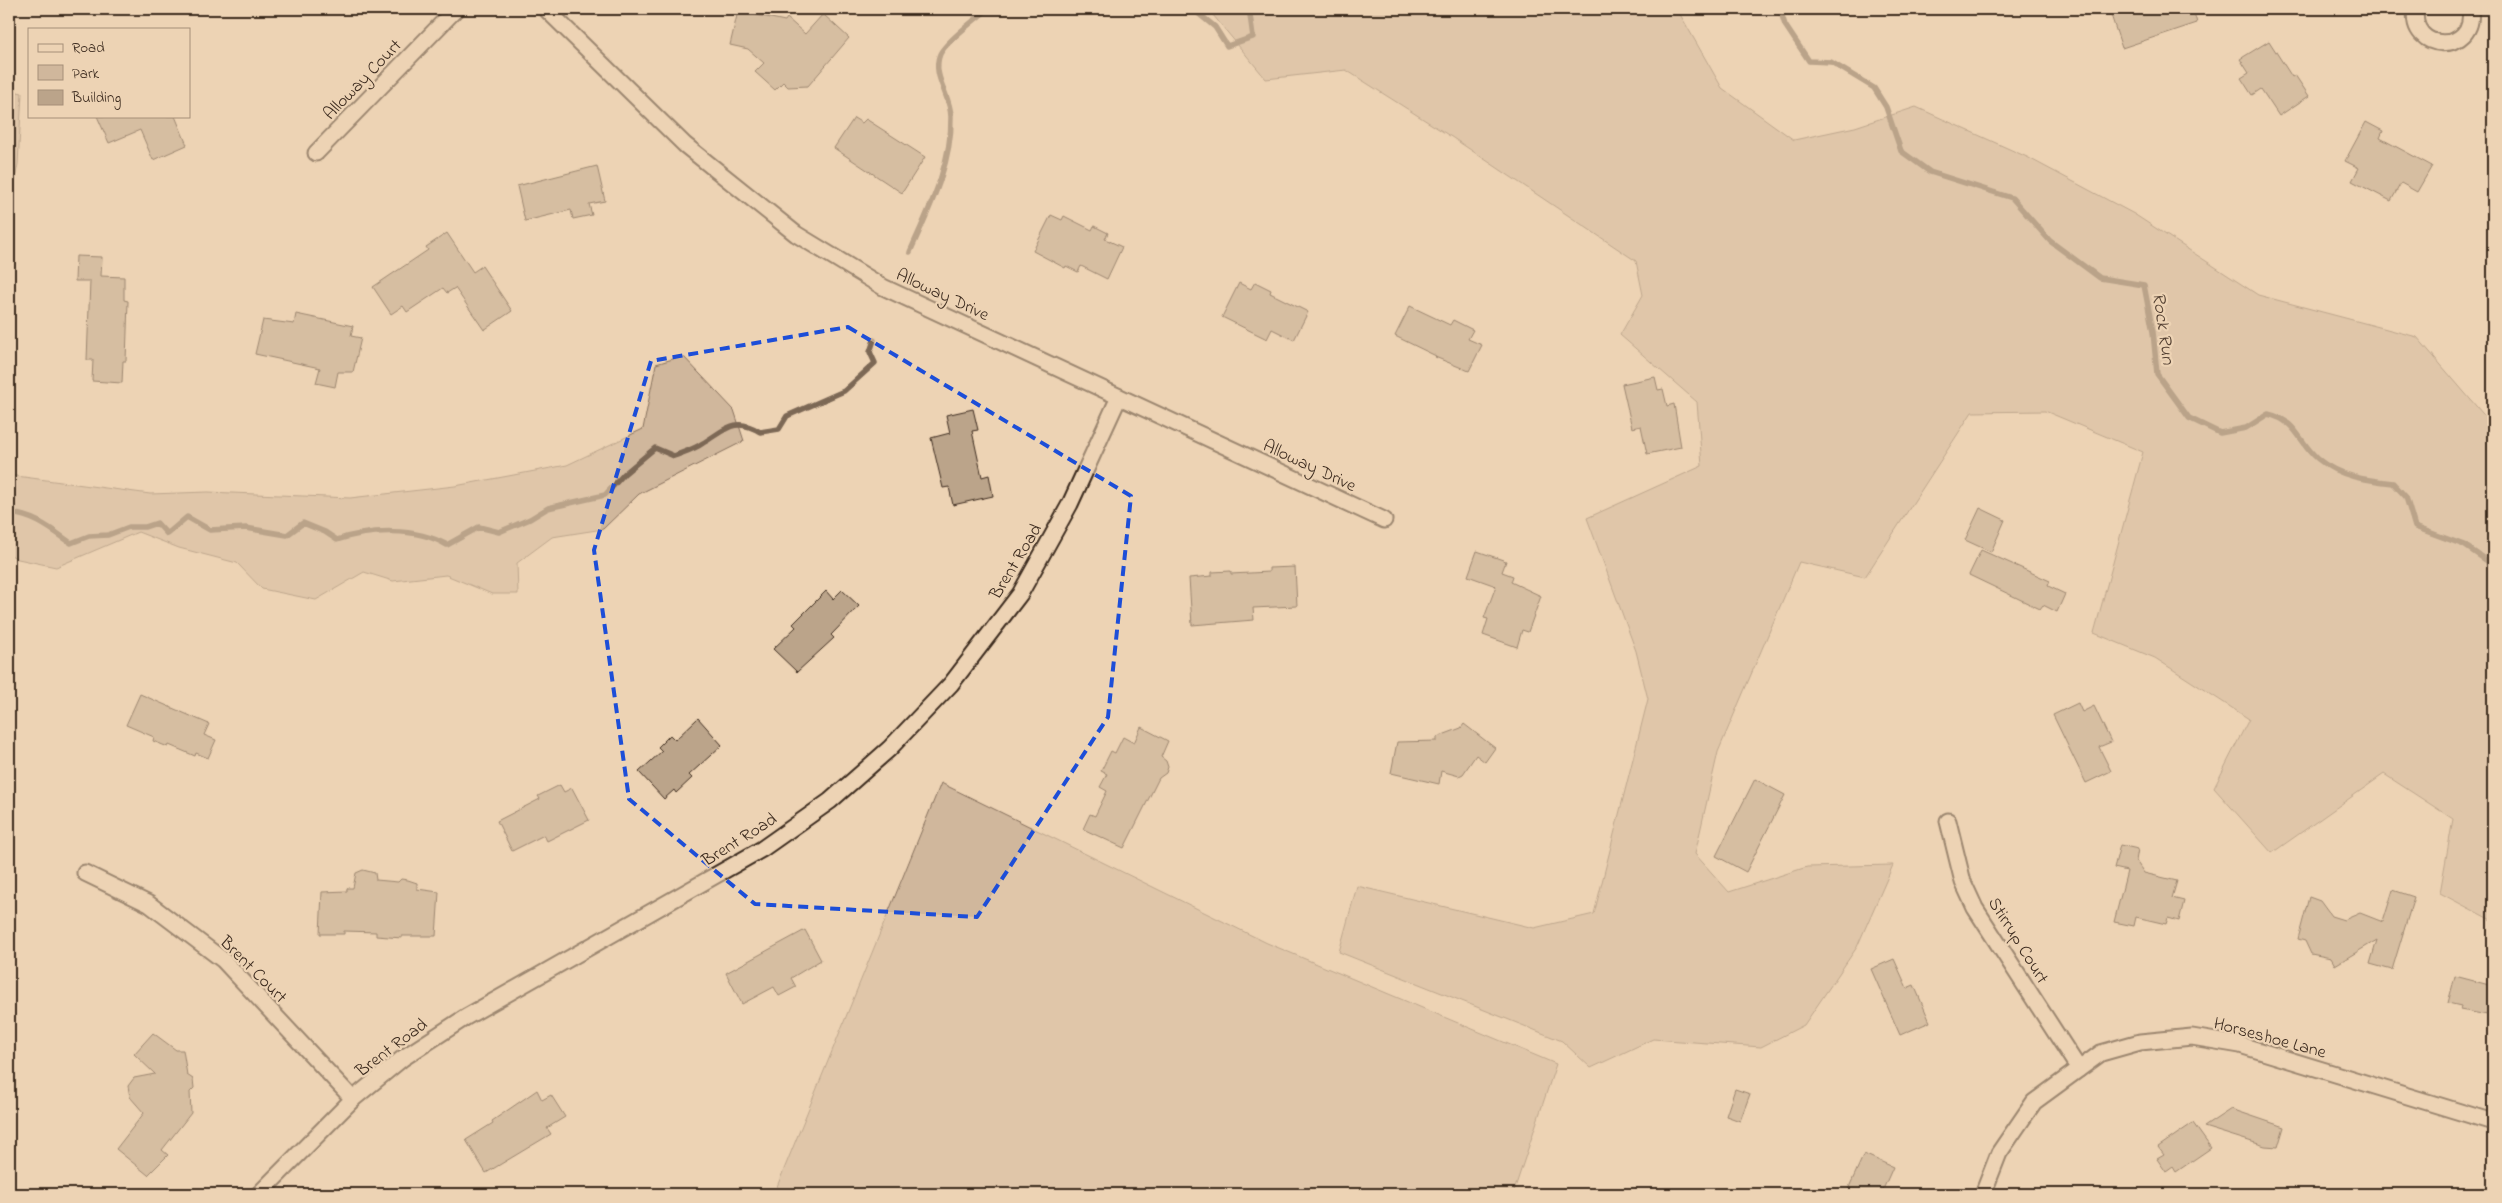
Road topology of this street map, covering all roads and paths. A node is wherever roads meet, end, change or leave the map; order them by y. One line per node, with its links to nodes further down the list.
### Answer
1 (456, 9): 5 (street, Alloway Court)
2 (546, 9): 6 (street, Alloway Drive)
3 (2416, 9): 4 (street)
4 (2470, 9)
5 (316, 153)
6 (1119, 397): 7 (street, Alloway Drive); 11 (street, Brent Road)
7 (1384, 520)
8 (1948, 821): 10 (street, Stirrup Court)
9 (85, 873): 11 (street, Brent Court)
10 (2079, 1069): 12 (street, Horseshoe Lane); 14 (street, Horseshoe Lane)
11 (353, 1099): 13 (street, Brent Road)
12 (2493, 1122)
13 (260, 1194)
14 (1983, 1194)

